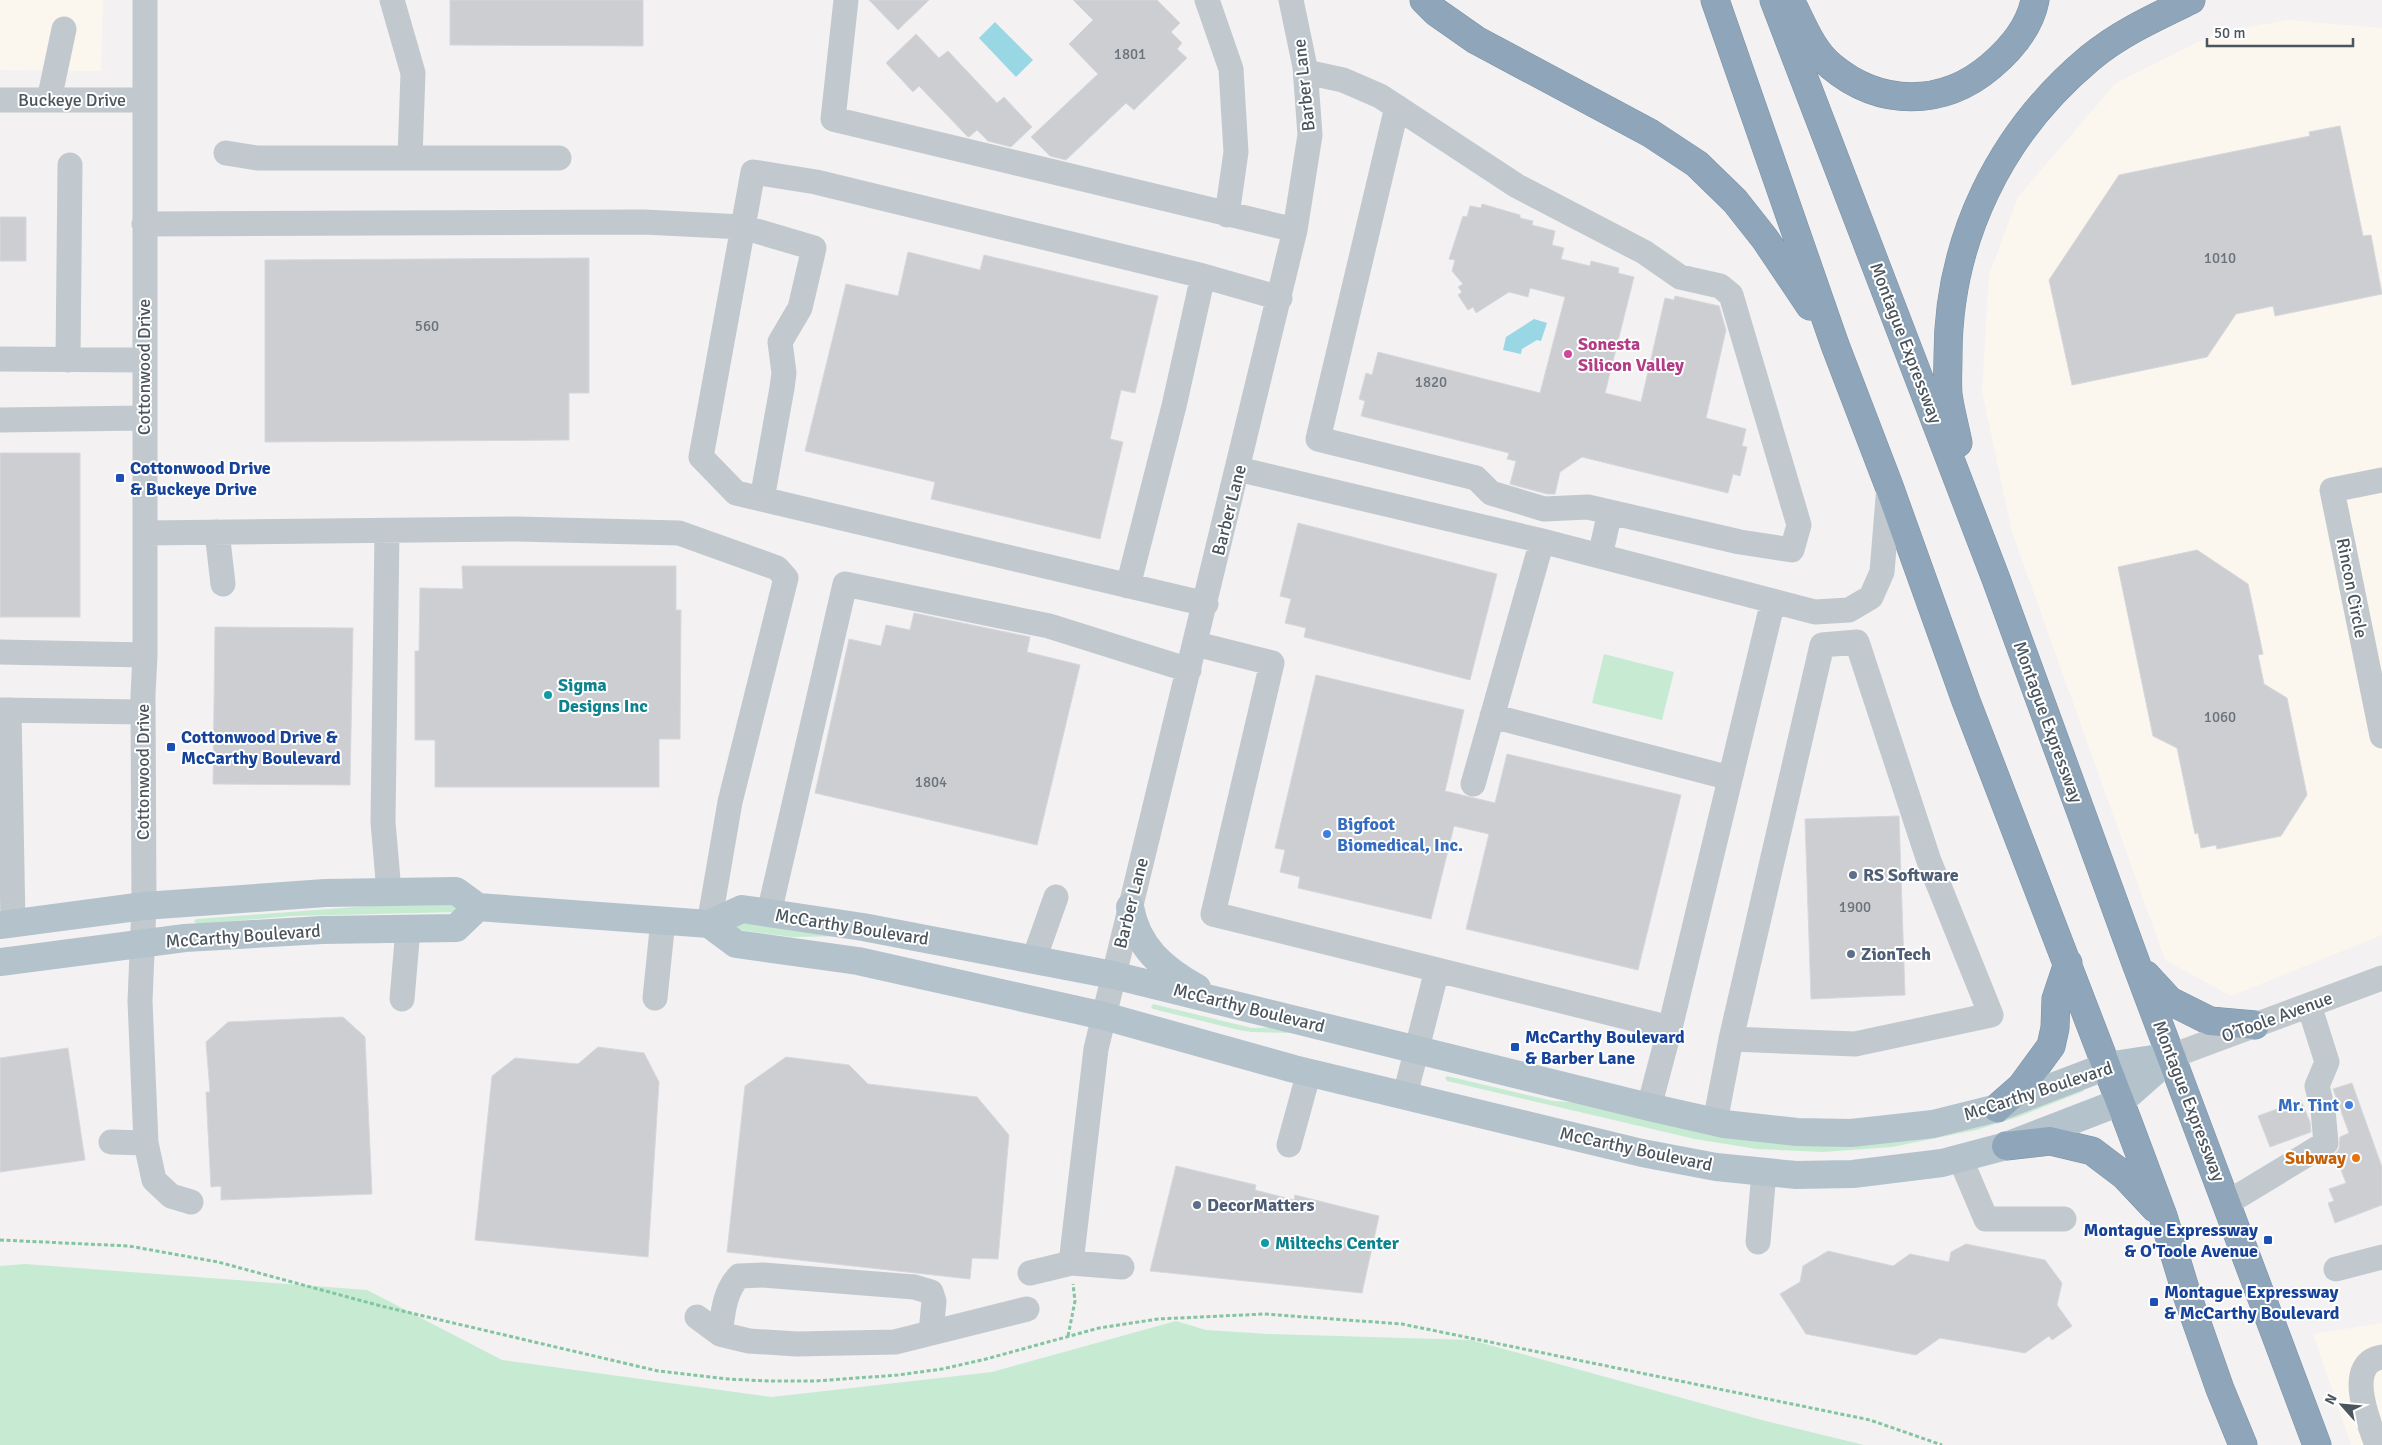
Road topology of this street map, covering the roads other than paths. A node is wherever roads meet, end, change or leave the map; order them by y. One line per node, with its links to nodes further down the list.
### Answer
1 (144, 0): 16 (street, Cottonwood Drive)
2 (392, 0): 19 (street)
3 (846, 0): 22 (street)
4 (1207, 0): 22 (street)
5 (1291, 0): 13 (street, Barber Lane)
6 (1424, 0): 28 (highway)
7 (1715, 0): 28 (highway)
8 (1774, 0): 46 (highway, Montague Expressway)
9 (1790, 0): 10 (highway)
10 (2034, 0)
11 (2191, 0): 46 (highway)
12 (64, 28): 15 (street)
13 (1306, 72): 17 (street); 25 (street, Barber Lane)
14 (0, 100): 15 (street, Buckeye Drive)
15 (49, 100): 16 (street, Buckeye Drive)
16 (143, 100): 23 (street, Cottonwood Drive)
17 (1397, 107): 37 (street); 39 (street)
18 (226, 153): 19 (street)
19 (410, 157): 20 (street)
20 (559, 158)
21 (70, 166): 30 (street)
22 (1227, 215): 25 (street)
23 (144, 224): 24 (street); 31 (street, Cottonwood Drive)
24 (743, 227): 26 (street); 38 (street); 38 (street)
25 (1295, 230): 27 (street, Barber Lane)
26 (1204, 276): 27 (street); 48 (street)
27 (1280, 298): 34 (street, Barber Lane)
28 (1835, 345): 36 (highway)
29 (0, 359): 30 (street)
30 (68, 360): 31 (street)
31 (144, 360): 32 (street, Cottonwood Drive)
32 (144, 418): 33 (street); 43 (street, Cottonwood Drive)
33 (0, 420)
34 (1238, 469): 40 (street); 50 (street, Barber Lane)
35 (2382, 480): 60 (street, Rincon Circle)
36 (1889, 486): 51 (street); 76 (highway)
37 (1491, 494): 39 (street); 40 (street)
38 (762, 499): 48 (street)
39 (1610, 512): 45 (street)
40 (1474, 524): 44 (street)
41 (387, 531): 42 (street); 63 (street); 71 (street)
42 (217, 532): 43 (street); 47 (street)
43 (144, 533): 55 (street, Cottonwood Drive)
44 (1542, 541): 45 (street); 59 (street)
45 (1600, 556): 49 (street)
46 (1996, 579): 77 (highway, Montague Expressway)
47 (223, 584)
48 (1128, 586): 50 (street)
49 (1773, 601): 51 (street); 61 (street)
50 (1206, 604): 52 (street, Barber Lane)
51 (1840, 611): 53 (street)
52 (1196, 644): 56 (street, Barber Lane); 78 (street)
53 (1837, 644): 88 (street); 88 (street)
54 (0, 652): 55 (street)
55 (145, 655): 58 (street, Cottonwood Drive)
56 (1190, 670): 67 (street, Barber Lane); 68 (street)
57 (5, 710): 58 (street); 70 (street)
58 (143, 712): 65 (street, Cottonwood Drive)
59 (1492, 716): 61 (street); 62 (street)
60 (2382, 736)
61 (1730, 778): 87 (street)
62 (1473, 784)
63 (389, 892): 65 (main road, McCarthy Boulevard); 66 (main road, McCarthy Boulevard)
64 (1056, 898): 74 (street)
65 (144, 906): 70 (main road, McCarthy Boulevard); 73 (street, Cottonwood Drive)
66 (478, 907): 69 (main road, McCarthy Boulevard); 72 (main road, McCarthy Boulevard)
67 (1130, 907): 79 (street, Barber Lane); 83 (main road)
68 (769, 913): 71 (main road, McCarthy Boulevard); 74 (main road, McCarthy Boulevard)
69 (663, 920): 71 (main road, McCarthy Boulevard); 81 (street)
70 (6, 924)
71 (709, 924): 85 (main road, McCarthy Boulevard)
72 (408, 928): 73 (main road, McCarthy Boulevard); 82 (street)
73 (142, 944): 75 (main road, McCarthy Boulevard); 99 (street, Cottonwood Drive)
74 (1034, 959): 79 (main road, McCarthy Boulevard)
75 (0, 962)
76 (2068, 962): 91 (highway); 96 (highway)
77 (2137, 966): 86 (highway); 90 (highway, Montague Expressway)
78 (1437, 970): 87 (street); 89 (street)
79 (1113, 975): 83 (main road, McCarthy Boulevard); 85 (street, Barber Lane)
80 (2382, 978): 84 (street, O’Toole Avenue)
81 (655, 998)
82 (402, 999)
83 (1220, 1001): 89 (main road, McCarthy Boulevard)
84 (2309, 1005): 86 (street, O’Toole Avenue); 105 (street)
85 (1104, 1016): 92 (main road, McCarthy Boulevard); 110 (street, Barber Lane)
86 (2255, 1025): 90 (street, O’Toole Avenue)
87 (1670, 1028): 95 (street)
88 (1731, 1039): 97 (street)
89 (1416, 1050): 93 (street); 95 (main road, McCarthy Boulevard)
90 (2172, 1056): 91 (main road, McCarthy Boulevard); 94 (main road, McCarthy Boulevard); 105 (highway, Montague Expressway)
91 (2107, 1066): 94 (highway); 96 (main road, McCarthy Boulevard)
92 (1309, 1072): 93 (main road, McCarthy Boulevard); 100 (street)
93 (1405, 1095): 103 (main road, McCarthy Boulevard)
94 (2120, 1102): 101 (main road, McCarthy Boulevard); 106 (highway)
95 (1649, 1107): 97 (main road, McCarthy Boulevard)
96 (1997, 1108): 97 (main road, McCarthy Boulevard)
97 (1715, 1122)
98 (111, 1142): 99 (street)
99 (146, 1143): 104 (street, Cottonwood Drive)
100 (1289, 1145)
101 (2006, 1146): 102 (main road, McCarthy Boulevard); 106 (highway)
102 (1960, 1158): 103 (main road, McCarthy Boulevard); 107 (street)
103 (1764, 1172): 108 (street)
104 (192, 1202)
105 (2227, 1203): 120 (highway, Montague Expressway)
106 (2163, 1216): 119 (highway)
107 (2064, 1220)
108 (1758, 1242)
109 (2382, 1257): 112 (street)
110 (1070, 1263): 111 (street); 113 (street)
111 (1122, 1267)
112 (2336, 1269)
113 (1030, 1273)
114 (1026, 1309): 116 (street)
115 (697, 1317): 117 (street)
116 (931, 1333): 117 (street); 117 (street)
117 (720, 1334)
118 (2382, 1357): 121 (street)
119 (2243, 1445)
120 (2317, 1445)
121 (2377, 1445)

